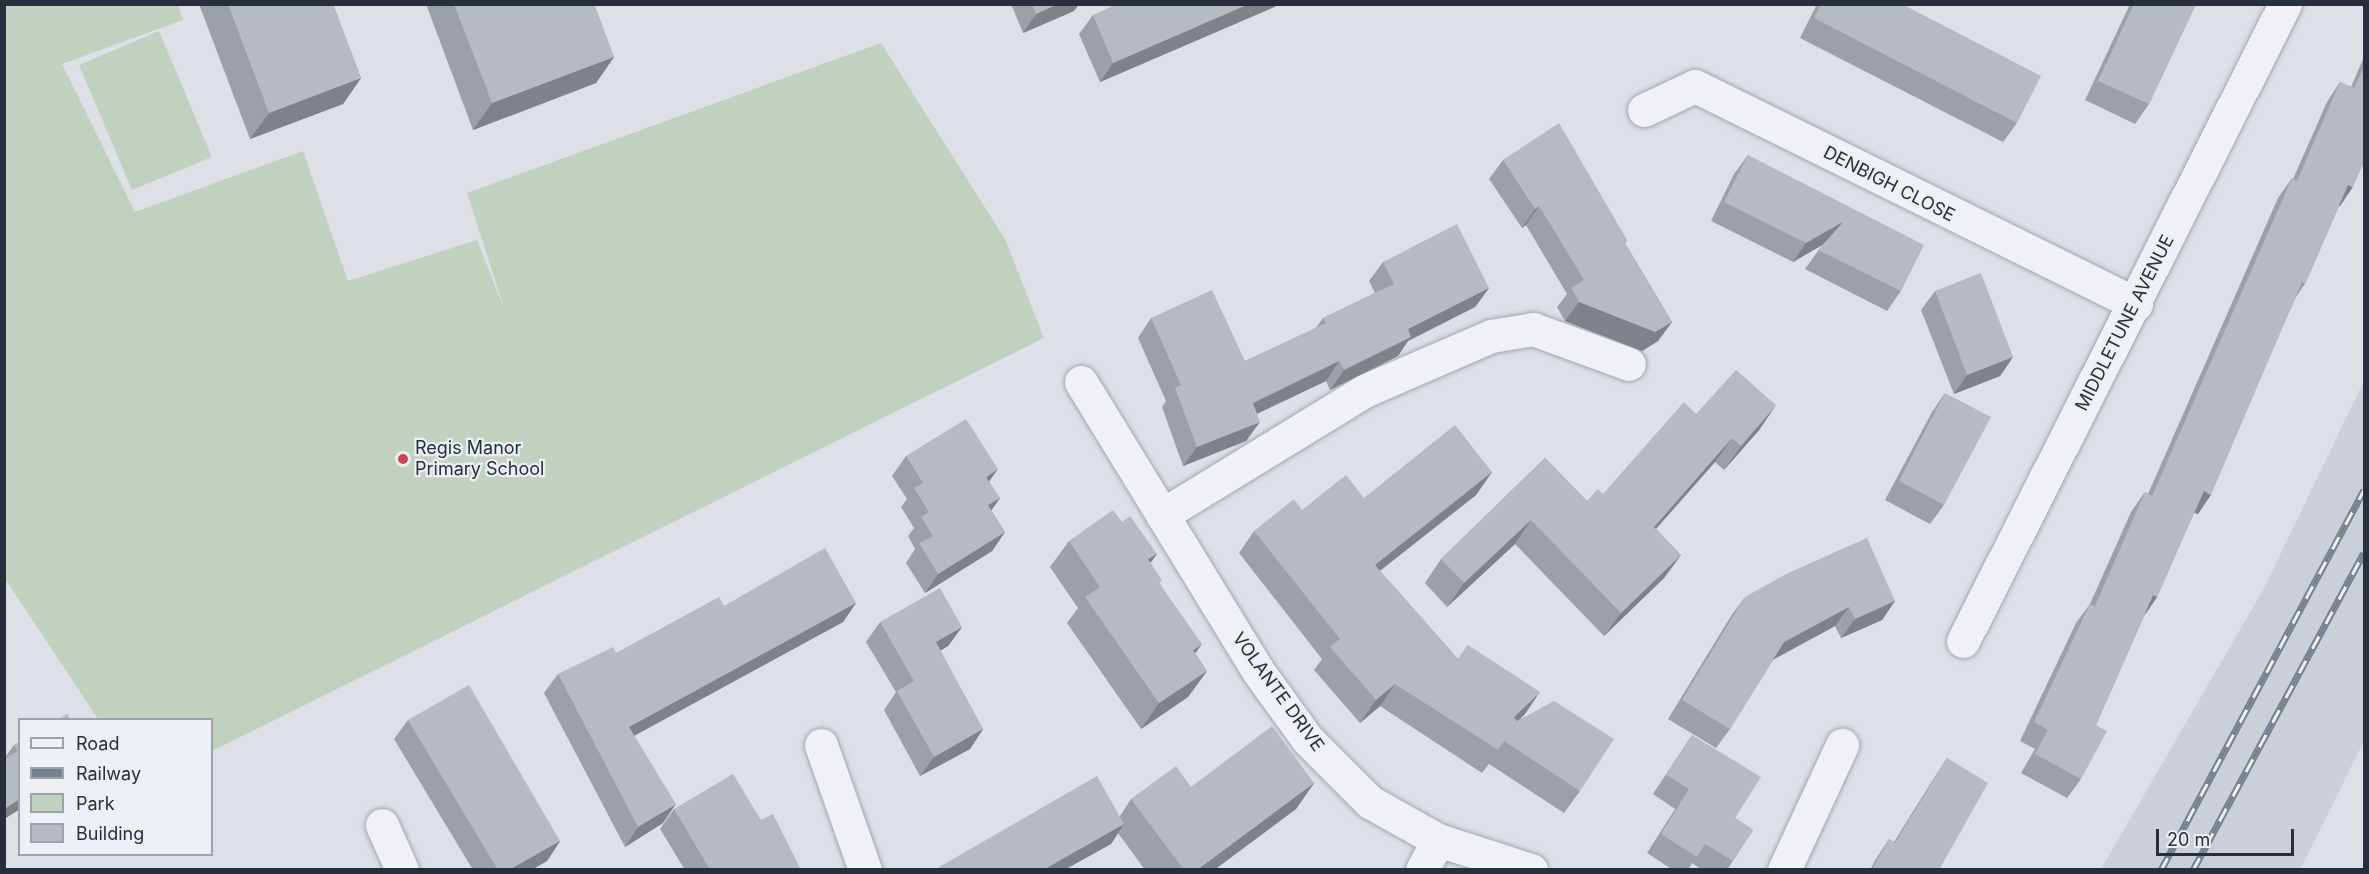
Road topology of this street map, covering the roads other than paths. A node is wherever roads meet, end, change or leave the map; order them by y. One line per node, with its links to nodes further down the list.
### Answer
1 (2285, 4): 3 (street, MIDDLETUNE AVENUE)
2 (1644, 110): 3 (street, DENBIGH CLOSE)
3 (2136, 304): 7 (street, MIDDLETUNE AVENUE)
4 (1629, 364): 6 (street)
5 (1081, 382): 6 (street, VOLANTE DRIVE)
6 (1162, 515): 11 (street, VOLANTE DRIVE)
7 (1963, 640)
8 (821, 745): 13 (street)
9 (1842, 745): 16 (street)
10 (382, 825): 12 (street)
11 (1438, 840): 14 (street); 15 (street, VOLANTE DRIVE)
12 (402, 870)
13 (865, 870)
14 (1422, 870)
15 (1531, 870)
16 (1784, 870)

